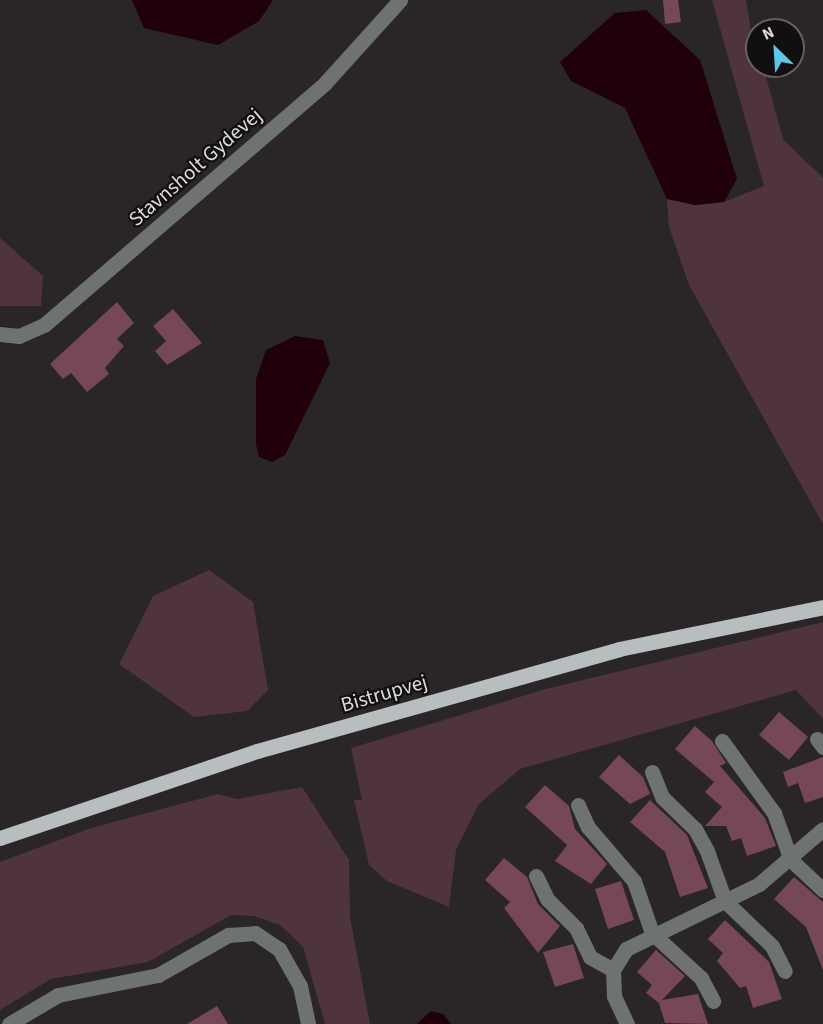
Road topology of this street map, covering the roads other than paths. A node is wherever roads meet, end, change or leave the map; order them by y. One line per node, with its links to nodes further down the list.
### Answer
1 (400, 0): 2 (street, Stavnsholt Gydevej)
2 (0, 334)
3 (823, 606): 8 (main road, Bistrupvej)
4 (722, 741): 9 (street)
5 (652, 772): 12 (street)
6 (578, 805): 13 (street)
7 (823, 830): 9 (street)
8 (0, 838)
9 (791, 860): 11 (street); 12 (street)
10 (536, 876): 14 (street)
11 (823, 890)
12 (725, 902): 13 (street); 15 (street)
13 (652, 933): 14 (street); 16 (street)
14 (613, 970): 19 (street)
15 (785, 971)
16 (713, 1001)
17 (9, 1024): 18 (street)
18 (308, 1024)
19 (627, 1024)

